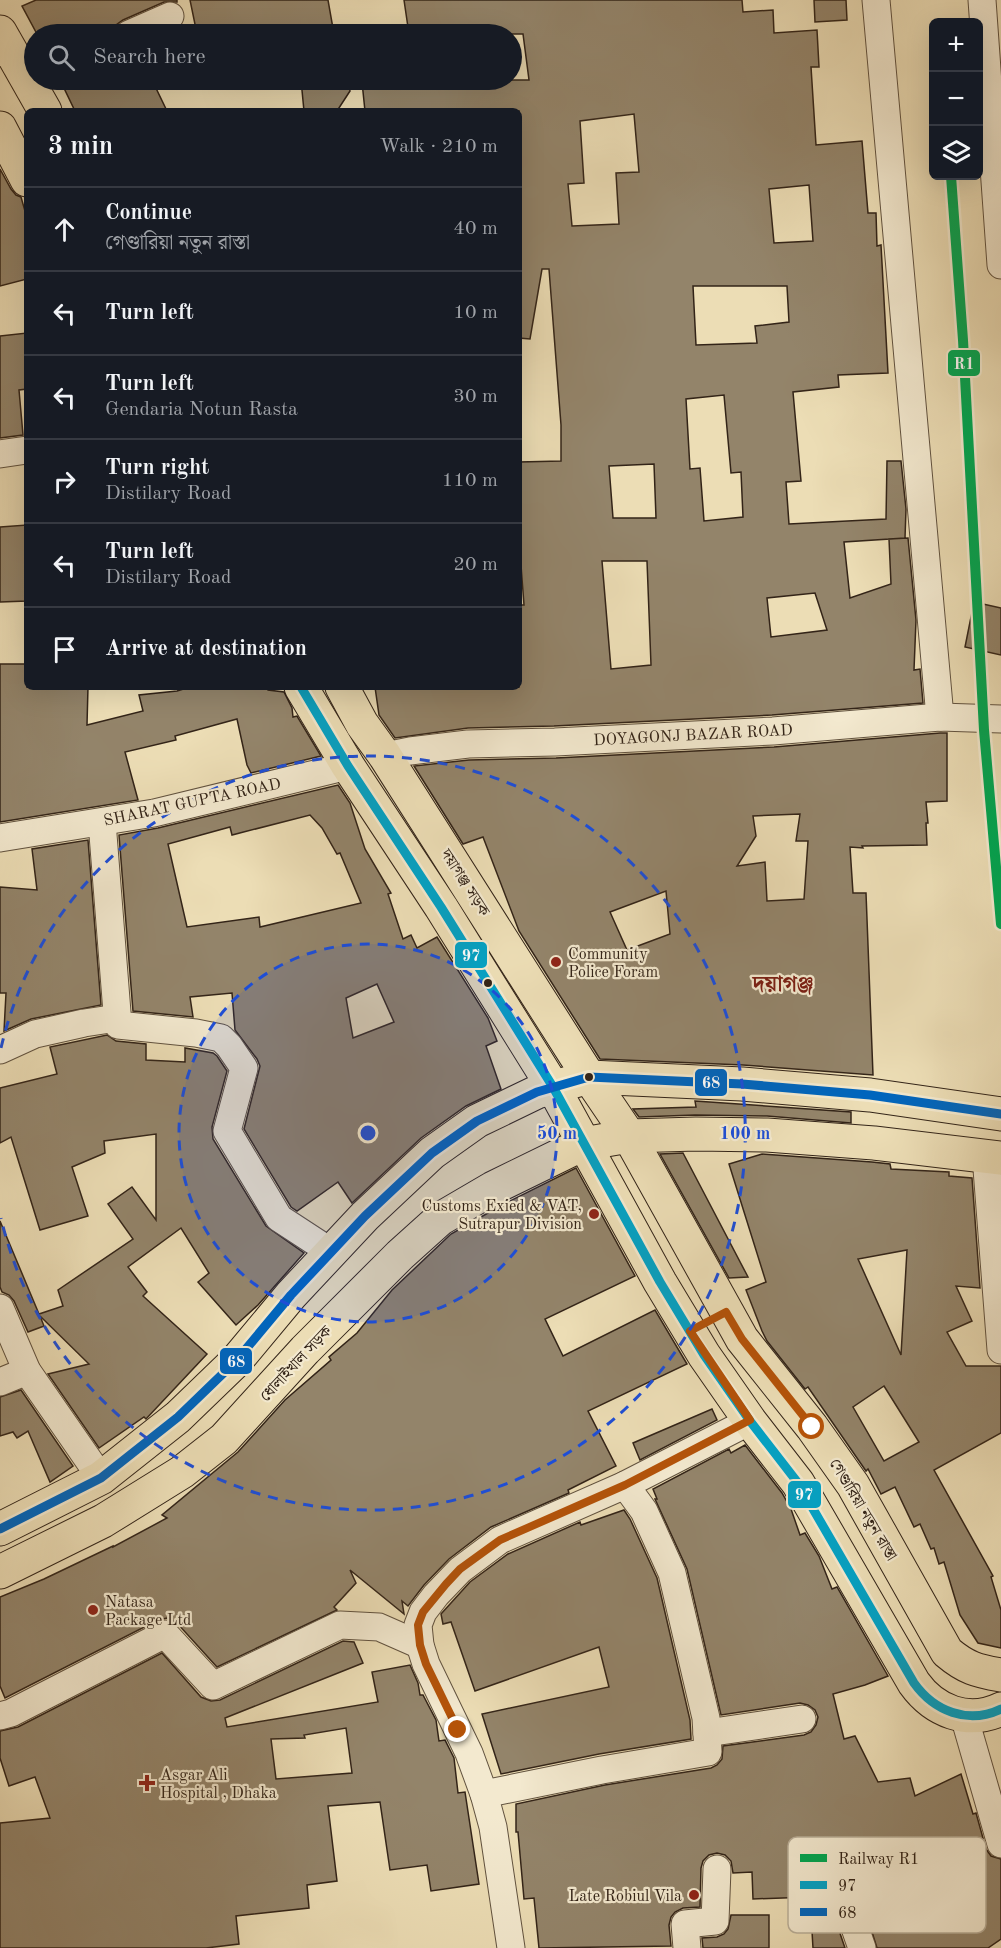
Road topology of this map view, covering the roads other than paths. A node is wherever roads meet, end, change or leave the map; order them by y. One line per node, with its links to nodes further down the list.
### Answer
1 (876, 0): 16 (street)
2 (981, 0): 11 (street)
3 (170, 16): 4 (street)
4 (152, 24)
5 (0, 32): 6 (main road)
6 (24, 66)
7 (37, 90): 8 (main road)
8 (44, 108)
9 (0, 129): 10 (main road)
10 (24, 174)
11 (1001, 265)
12 (24, 450): 13 (street)
13 (0, 454)
14 (303, 690): 19 (main road)
15 (344, 690): 18 (main road, দয়াগঞ্জ সড়ক)
16 (940, 717): 17 (street, DOYAGONJ BAZAR ROAD); 18 (street, DOYAGONJ BAZAR ROAD)
17 (1001, 719)
18 (386, 756): 24 (main road, দয়াগঞ্জ সড়ক)
19 (348, 766): 20 (street, SHARAT GUPTA ROAD); 25 (main road)
20 (102, 822): 21 (street, SHARAT GUPTA ROAD); 22 (street)
21 (0, 838)
22 (117, 1018): 23 (street); 30 (street)
23 (0, 1050)
24 (589, 1077): 25 (main road); 26 (main road); 27 (main road, দয়াগঞ্জ সড়ক)
25 (553, 1087): 28 (main road); 30 (main road)
26 (1001, 1114)
27 (629, 1136): 28 (main road, ধোলাইখাল সড়ক); 29 (main road, ধোলাইখাল সড়ক); 32 (main road, গেণ্ডারিয়া নতুন রাস্তা)
28 (583, 1144): 33 (main road); 41 (main road, ধোলাইখাল সড়ক)
29 (994, 1157): 34 (street)
30 (331, 1252): 38 (main road)
31 (0, 1308): 35 (street)
32 (726, 1312): 33 (main road); 43 (main road, গেণ্ডারিয়া নতুন রাস্তা)
33 (690, 1331): 37 (main road)
34 (1001, 1350)
35 (27, 1371): 36 (street); 38 (street)
36 (0, 1382)
37 (750, 1420): 39 (street); 46 (main road)
38 (101, 1478): 40 (main road)
39 (625, 1485): 42 (street); 48 (street)
40 (0, 1529)
41 (0, 1572)
42 (420, 1645): 45 (street); 49 (street)
43 (1001, 1675)
44 (1001, 1709): 46 (main road)
45 (0, 1716)
46 (964, 1716): 50 (street)
47 (801, 1719): 48 (street)
48 (706, 1733): 49 (street)
49 (484, 1794): 53 (street)
50 (1001, 1844)
51 (717, 1869): 54 (street)
52 (857, 1933): 55 (street)
53 (511, 1948)
54 (687, 1948)
55 (862, 1948)

